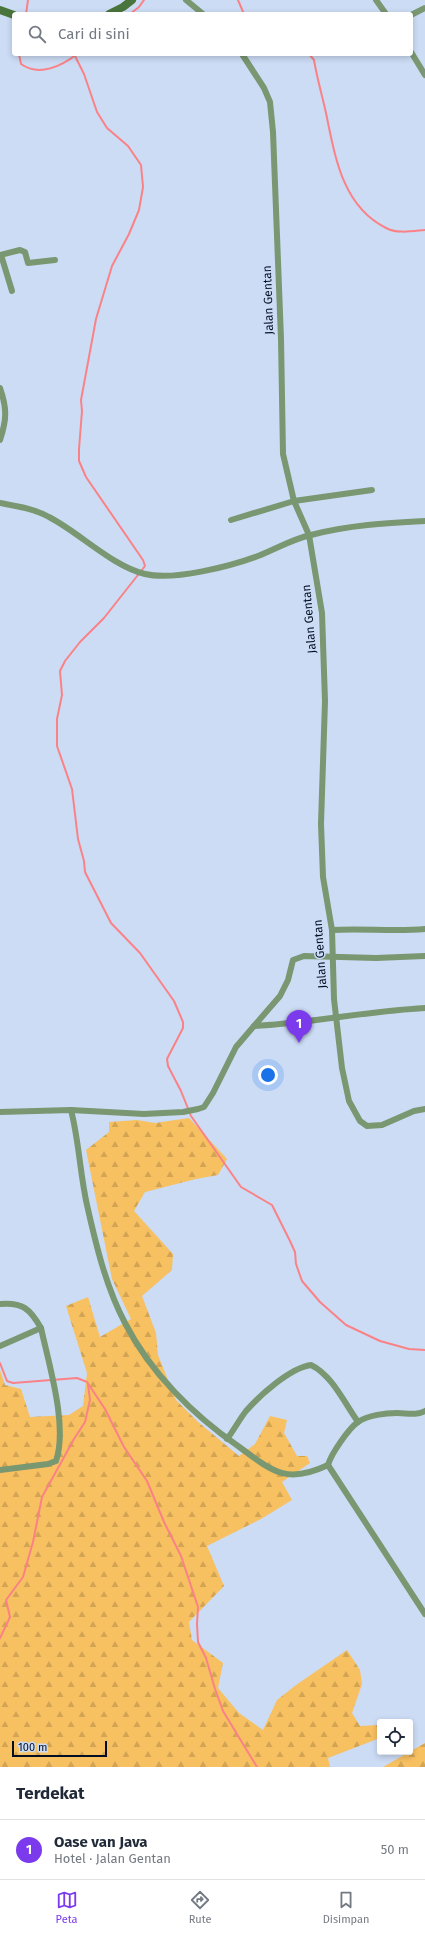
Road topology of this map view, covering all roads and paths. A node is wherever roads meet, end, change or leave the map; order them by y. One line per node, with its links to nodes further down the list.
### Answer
1 (132, 0): 6 (main road)
2 (186, 0): 7 (street)
3 (376, 0): 8 (street)
4 (425, 8): 10 (street)
5 (0, 10): 9 (main road)
6 (113, 12)
7 (201, 12)
8 (385, 12)
9 (12, 14)
10 (413, 15)
11 (413, 55): 13 (street)
12 (243, 56): 21 (street, Jalan Gentan)
13 (425, 75)
14 (0, 255): 15 (street); 16 (street)
15 (55, 260)
16 (12, 292)
17 (0, 388): 18 (street)
18 (3, 411): 19 (street)
19 (0, 440)
20 (372, 490): 21 (street)
21 (294, 501): 23 (street); 25 (street, Jalan Gentan)
22 (0, 503): 25 (street)
23 (231, 520)
24 (425, 522): 25 (street)
25 (309, 535): 27 (street, Jalan Gentan)
26 (425, 929): 27 (street)
27 (332, 930): 28 (street, Jalan Gentan)
28 (333, 956): 29 (street); 31 (street, Jalan Gentan); 32 (street)
29 (425, 956)
30 (425, 1008): 31 (street)
31 (336, 1017): 32 (street); 33 (street, Jalan Gentan)
32 (254, 1026): 34 (street)
33 (425, 1109)
34 (71, 1110): 35 (street); 41 (street)
35 (0, 1112)
36 (0, 1304): 37 (street)
37 (41, 1328): 38 (street); 43 (street)
38 (0, 1346)
39 (425, 1411): 40 (street)
40 (358, 1422): 41 (street); 42 (street)
41 (227, 1439): 42 (street)
42 (328, 1465): 44 (street)
43 (0, 1470)
44 (425, 1614)

